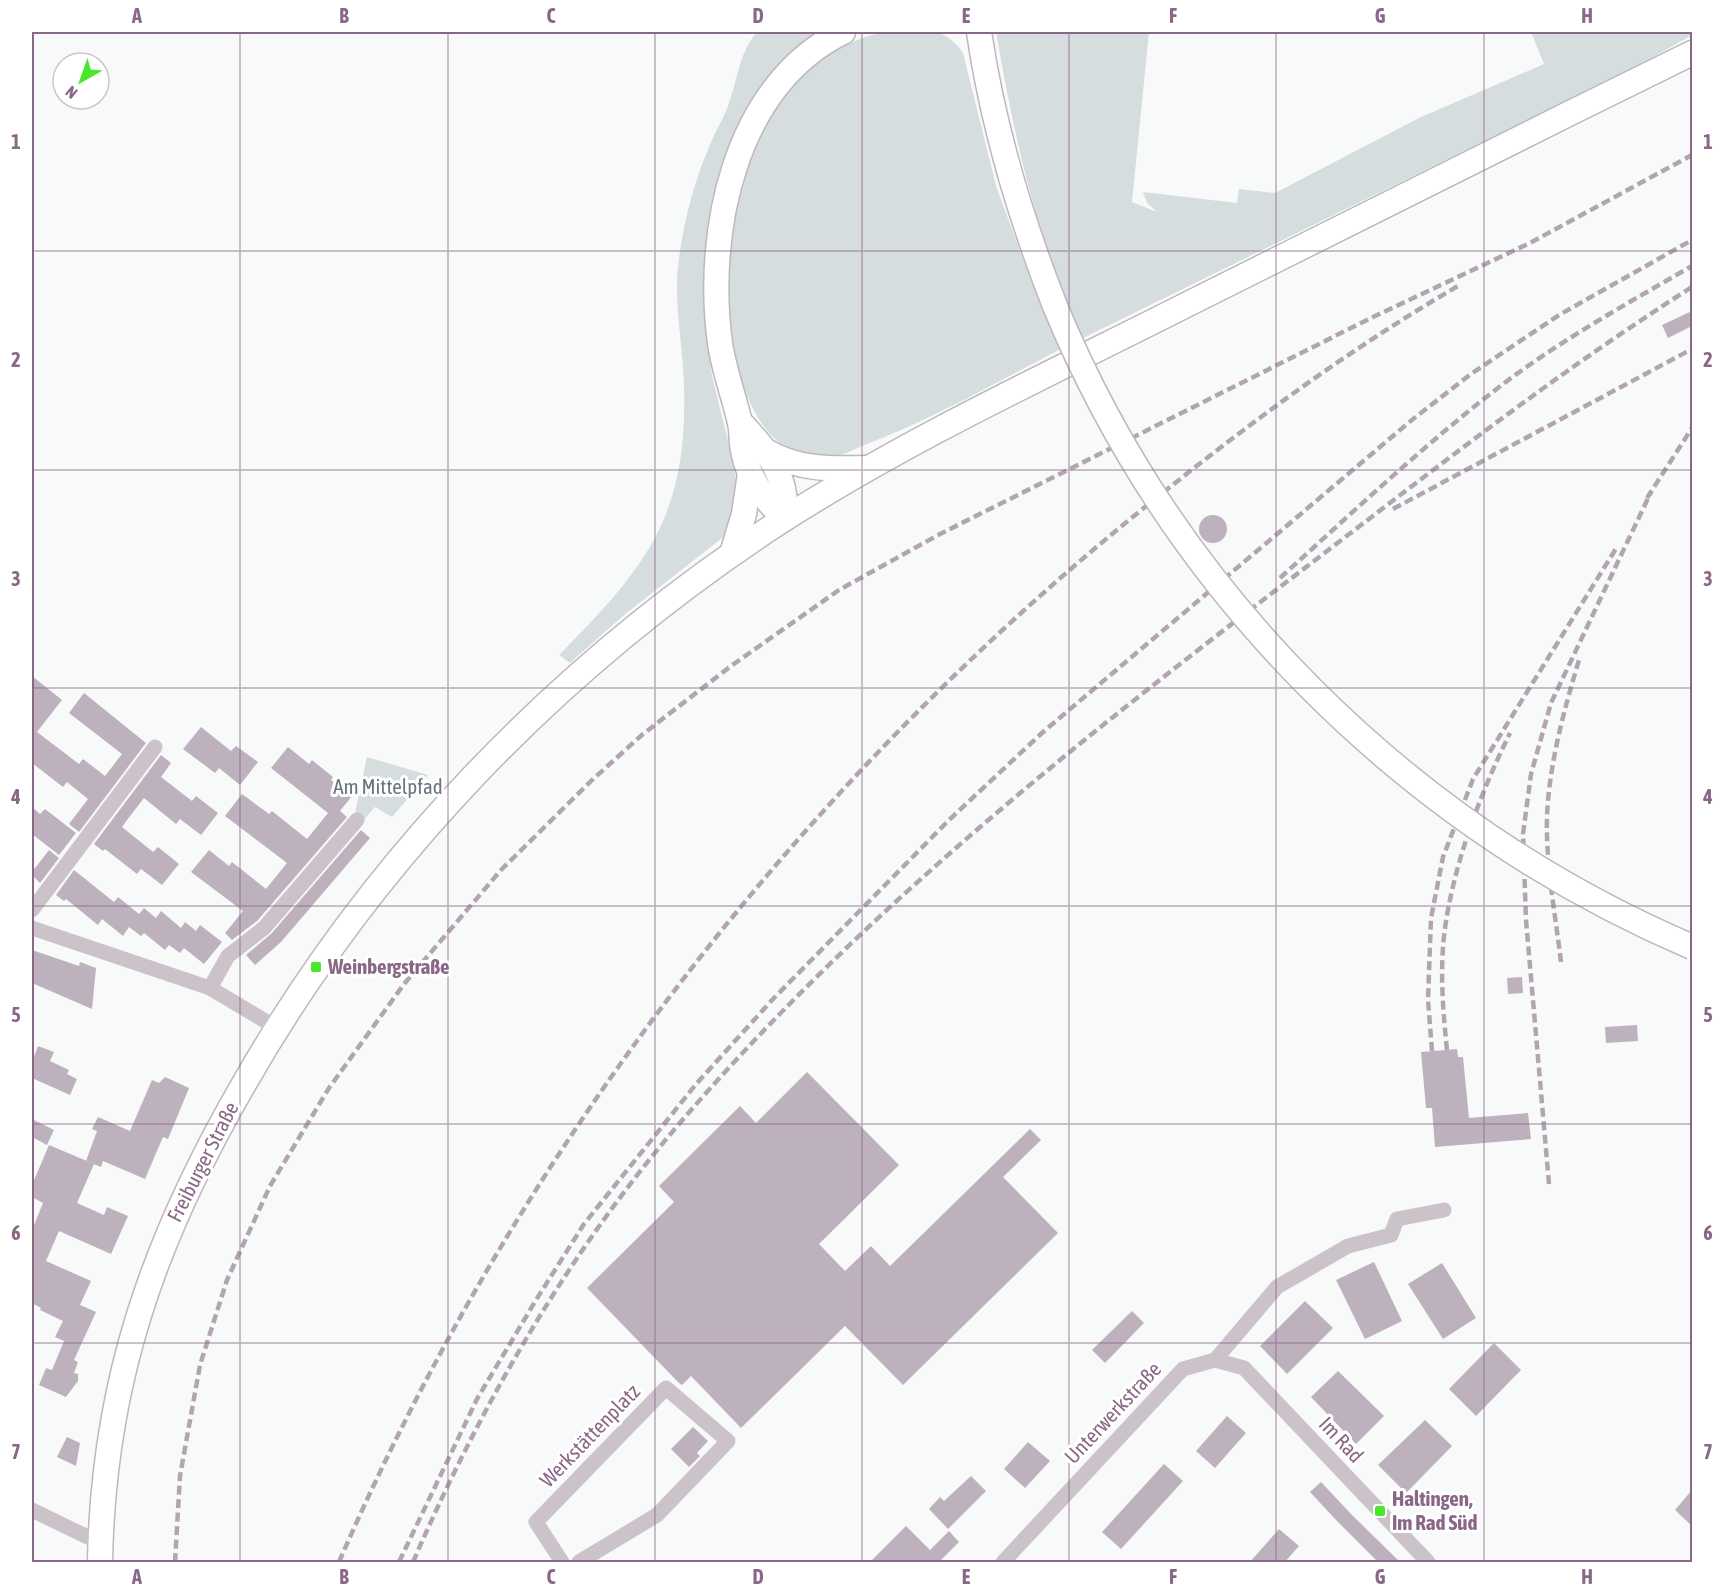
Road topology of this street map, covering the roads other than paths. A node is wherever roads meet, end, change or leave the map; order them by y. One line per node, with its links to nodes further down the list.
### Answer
1 (843, 32): 4 (main road)
2 (979, 32): 14 (main road, bridge)
3 (1692, 53): 6 (main road, Freiburger Straße)
4 (740, 422): 5 (main road); 7 (main road)
5 (766, 451): 6 (main road); 8 (main road)
6 (868, 468): 8 (main road, Freiburger Straße)
7 (750, 472): 8 (main road); 9 (main road)
8 (785, 518): 9 (main road, Freiburger Straße)
9 (732, 554): 16 (main road, Freiburger Straße)
10 (155, 747): 12 (street)
11 (357, 820): 15 (street)
12 (32, 910)
13 (32, 928): 15 (street)
14 (1692, 946)
15 (210, 988): 16 (street)
16 (277, 1028): 20 (main road, Freiburger Straße)
17 (1444, 1210): 18 (street)
18 (1215, 1360): 23 (street, Unterwerkstraße); 24 (street, Im Rad)
19 (32, 1510): 20 (street)
20 (100, 1553)
21 (562, 1563): 22 (street, Werkstättenplatz)
22 (579, 1563)
23 (1004, 1563)
24 (1428, 1563)

